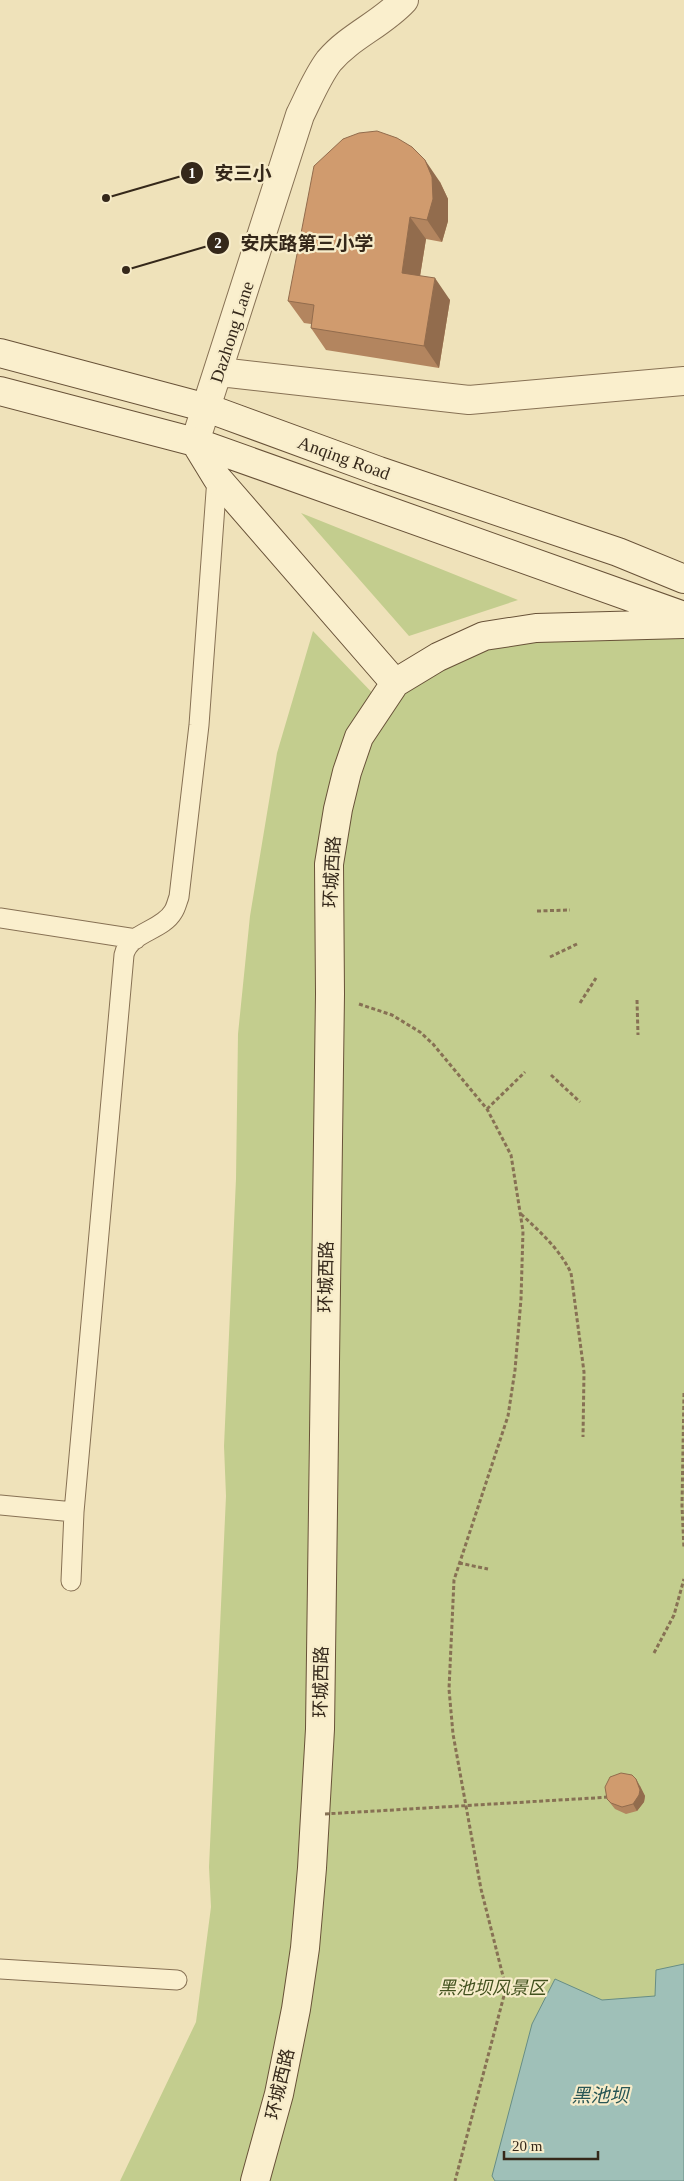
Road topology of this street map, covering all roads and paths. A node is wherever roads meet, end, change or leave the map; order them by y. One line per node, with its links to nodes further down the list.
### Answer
1 (404, 0): 3 (street, Dazhong Lane)
2 (0, 353): 6 (street, Anqing Road)
3 (220, 372): 4 (street); 6 (street, Dazhong Lane)
4 (684, 380)
5 (0, 391): 7 (street, Anqing Road)
6 (207, 408): 7 (street, Dazhong Lane); 9 (street, Anqing Road)
7 (196, 442): 8 (street); 12 (street, Anqing Road)
8 (217, 478): 14 (street); 18 (lane)
9 (618, 552): 10 (street); 11 (street, Anqing Road)
10 (684, 558)
11 (684, 579)
12 (684, 616)
13 (684, 624): 14 (street, 环城西路)
14 (395, 683): 22 (street, 环城西路)
15 (570, 910): 16 (path)
16 (537, 911)
17 (0, 918): 18 (lane)
18 (136, 939): 34 (lane)
19 (577, 944): 20 (path)
20 (550, 957)
21 (596, 978): 24 (path)
22 (330, 994): 29 (path); 46 (street, 环城西路)
23 (637, 1000): 25 (path)
24 (580, 1003)
25 (638, 1035)
26 (525, 1072): 29 (path)
27 (551, 1075): 28 (path)
28 (580, 1102)
29 (487, 1109): 30 (path)
30 (520, 1214): 32 (path); 37 (path)
31 (684, 1393): 35 (path)
32 (583, 1437)
33 (0, 1505): 34 (lane)
34 (74, 1512): 40 (lane)
35 (684, 1521): 36 (path)
36 (684, 1549)
37 (459, 1563): 38 (path); 47 (path)
38 (488, 1569)
39 (684, 1578): 41 (path)
40 (71, 1581)
41 (654, 1653)
42 (610, 1797): 43 (path, bridge)
43 (325, 1814)
44 (0, 1969): 45 (lane)
45 (177, 1980)
46 (255, 2181)
47 (455, 2181)

